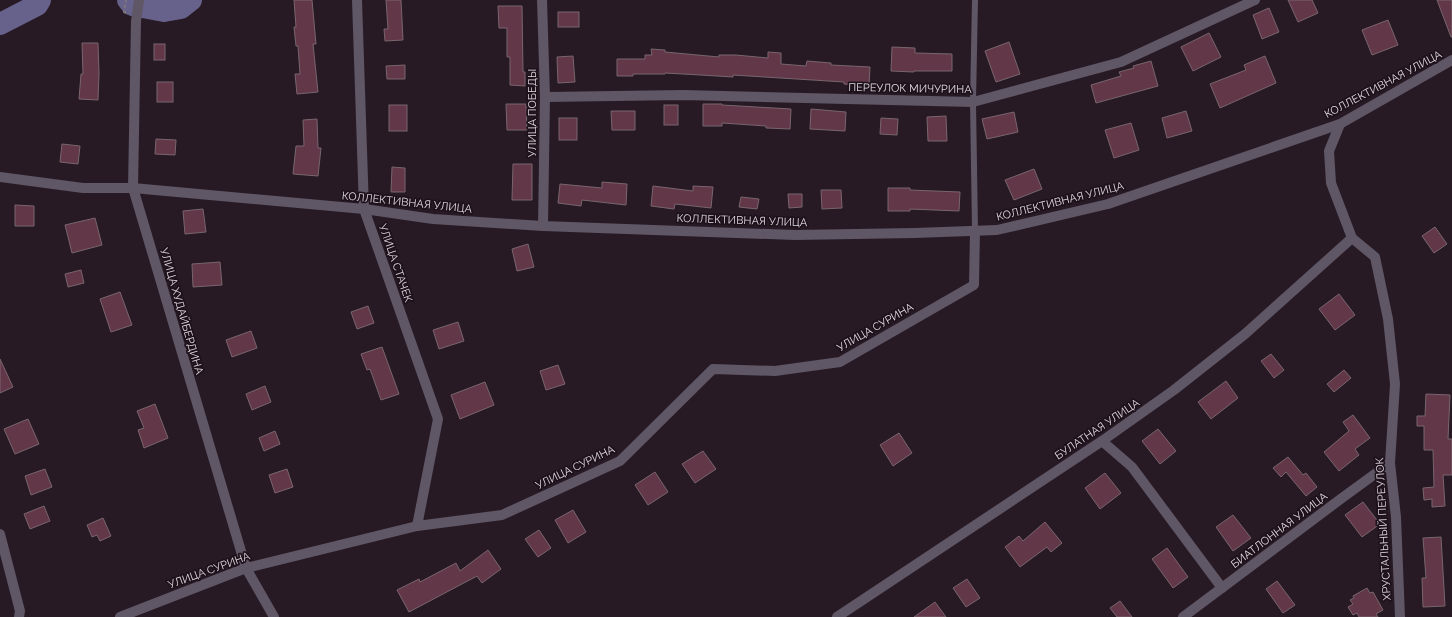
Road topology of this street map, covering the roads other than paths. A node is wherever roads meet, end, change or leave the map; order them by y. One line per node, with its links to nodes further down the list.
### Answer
1 (139, 0): 11 (street, УЛИЦА ХУДАЙБЕРДИНА)
2 (358, 0): 12 (street, УЛИЦА СТАЧЕК)
3 (542, 0): 7 (street, УЛИЦА ПОБЕДЫ)
4 (975, 0): 8 (lane)
5 (1255, 0): 8 (street, ПЕРЕУЛОК МИЧУРИНА)
6 (1452, 60): 9 (street, КОЛЛЕКТИВНАЯ УЛИЦА)
7 (545, 97): 8 (street, ПЕРЕУЛОК МИЧУРИНА); 13 (street, УЛИЦА ПОБЕДЫ)
8 (973, 102): 14 (lane)
9 (1340, 124): 14 (street, КОЛЛЕКТИВНАЯ УЛИЦА); 15 (street, ХРУСТАЛЬНЫЙ ПЕРЕУЛОК)
10 (0, 177): 11 (street, КОЛЛЕКТИВНАЯ УЛИЦА)
11 (133, 188): 12 (street, КОЛЛЕКТИВНАЯ УЛИЦА); 20 (street, УЛИЦА ХУДАЙБЕРДИНА)
12 (364, 209): 13 (street, КОЛЛЕКТИВНАЯ УЛИЦА); 18 (street, УЛИЦА СТАЧЕК)
13 (543, 226): 14 (street, КОЛЛЕКТИВНАЯ УЛИЦА)
14 (975, 231): 18 (street, УЛИЦА СУРИНА)
15 (1352, 238): 16 (street, БУЛАТНАЯ УЛИЦА); 17 (street, ХРУСТАЛЬНЫЙ ПЕРЕУЛОК)
16 (1102, 441): 21 (street); 25 (street, БУЛАТНАЯ УЛИЦА)
17 (1390, 463): 21 (street, БИАТЛОННАЯ УЛИЦА); 27 (street, ХРУСТАЛЬНЫЙ ПЕРЕУЛОК)
18 (417, 526): 20 (street, УЛИЦА СУРИНА)
19 (0, 534): 22 (street)
20 (246, 568): 23 (street, УЛИЦА СУРИНА); 24 (street, УЛИЦА ХУДАЙБЕРДИНА)
21 (1222, 588): 26 (street, БИАТЛОННАЯ УЛИЦА)
22 (19, 617)
23 (120, 617)
24 (274, 617)
25 (838, 617)
26 (1183, 617)
27 (1400, 617)

